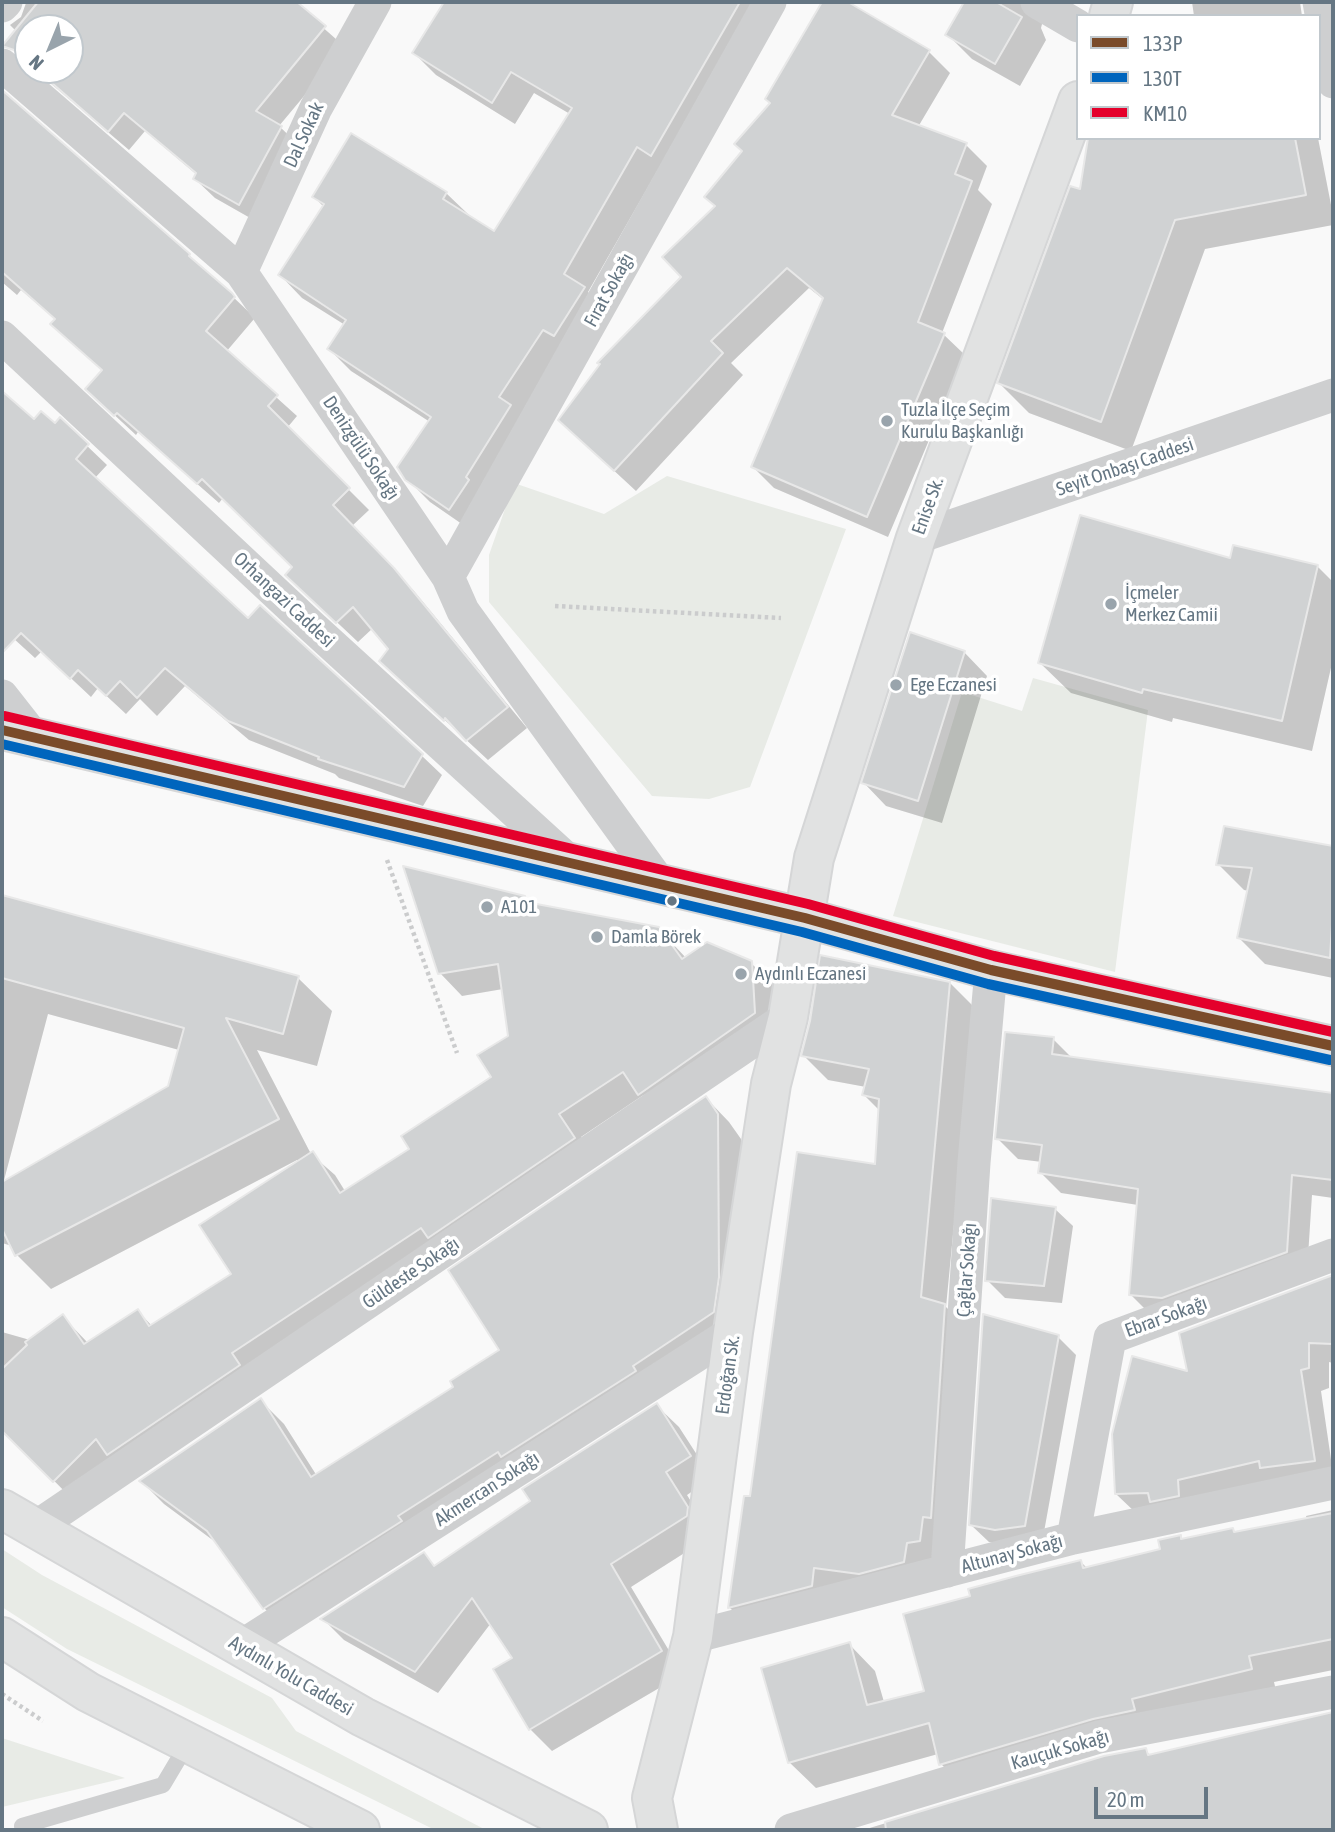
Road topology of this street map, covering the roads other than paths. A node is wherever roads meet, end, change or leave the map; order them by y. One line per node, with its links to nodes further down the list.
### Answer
1 (6, 2): 5 (street)
2 (770, 2): 15 (street, Fırat Sokağı)
3 (1037, 2): 7 (street)
4 (1319, 2): 9 (street)
5 (2, 6)
6 (365, 6): 11 (street, Dal Sokak)
7 (1076, 25)
8 (2, 65): 11 (street, Denizgülü Sokağı)
9 (1333, 82)
10 (1076, 106): 14 (street, Enise Sk.)
11 (241, 272): 15 (street, Denizgülü Sokağı)
12 (2, 337): 18 (street, Orhangazi Caddesi)
13 (1333, 395): 14 (street, Seyit Onbaşı Caddesi)
14 (916, 538): 20 (street, Enise Sk.)
15 (448, 577): 19 (street, Denizgülü Sokağı)
16 (2, 696): 17 (street)
17 (19, 734): 18 (street)
18 (569, 861): 19 (street)
19 (660, 883): 20 (street)
20 (806, 918): 21 (street); 22 (street, Erdoğan Sk.)
21 (991, 970): 23 (street); 30 (street, Çağlar Sokağı)
22 (788, 1017): 25 (street, Erdoğan Sk.); 28 (street, Güldeste Sokağı)
23 (1333, 1046)
24 (1333, 1255): 29 (street, Ebrar Sokağı)
25 (733, 1332): 32 (street, Erdoğan Sk.); 33 (street, Akmercan Sokağı)
26 (1333, 1483): 29 (street, Altunay Sokağı)
27 (2, 1509): 28 (street, Aydınlı Yolu Caddesi)
28 (33, 1529): 33 (street, Aydınlı Yolu Caddesi)
29 (1073, 1538): 30 (street, Altunay Sokağı)
30 (947, 1571): 32 (street, Altunay Sokağı)
31 (2, 1637): 35 (street)
32 (693, 1637): 39 (street, Erdoğan Sk.)
33 (240, 1647): 38 (street, Aydınlı Yolu Caddesi)
34 (1333, 1692): 40 (street, Kauçuk Sokağı)
35 (188, 1743): 36 (lane); 37 (street)
36 (22, 1826)
37 (360, 1830)
38 (587, 1830)
39 (657, 1830)
40 (792, 1830)

